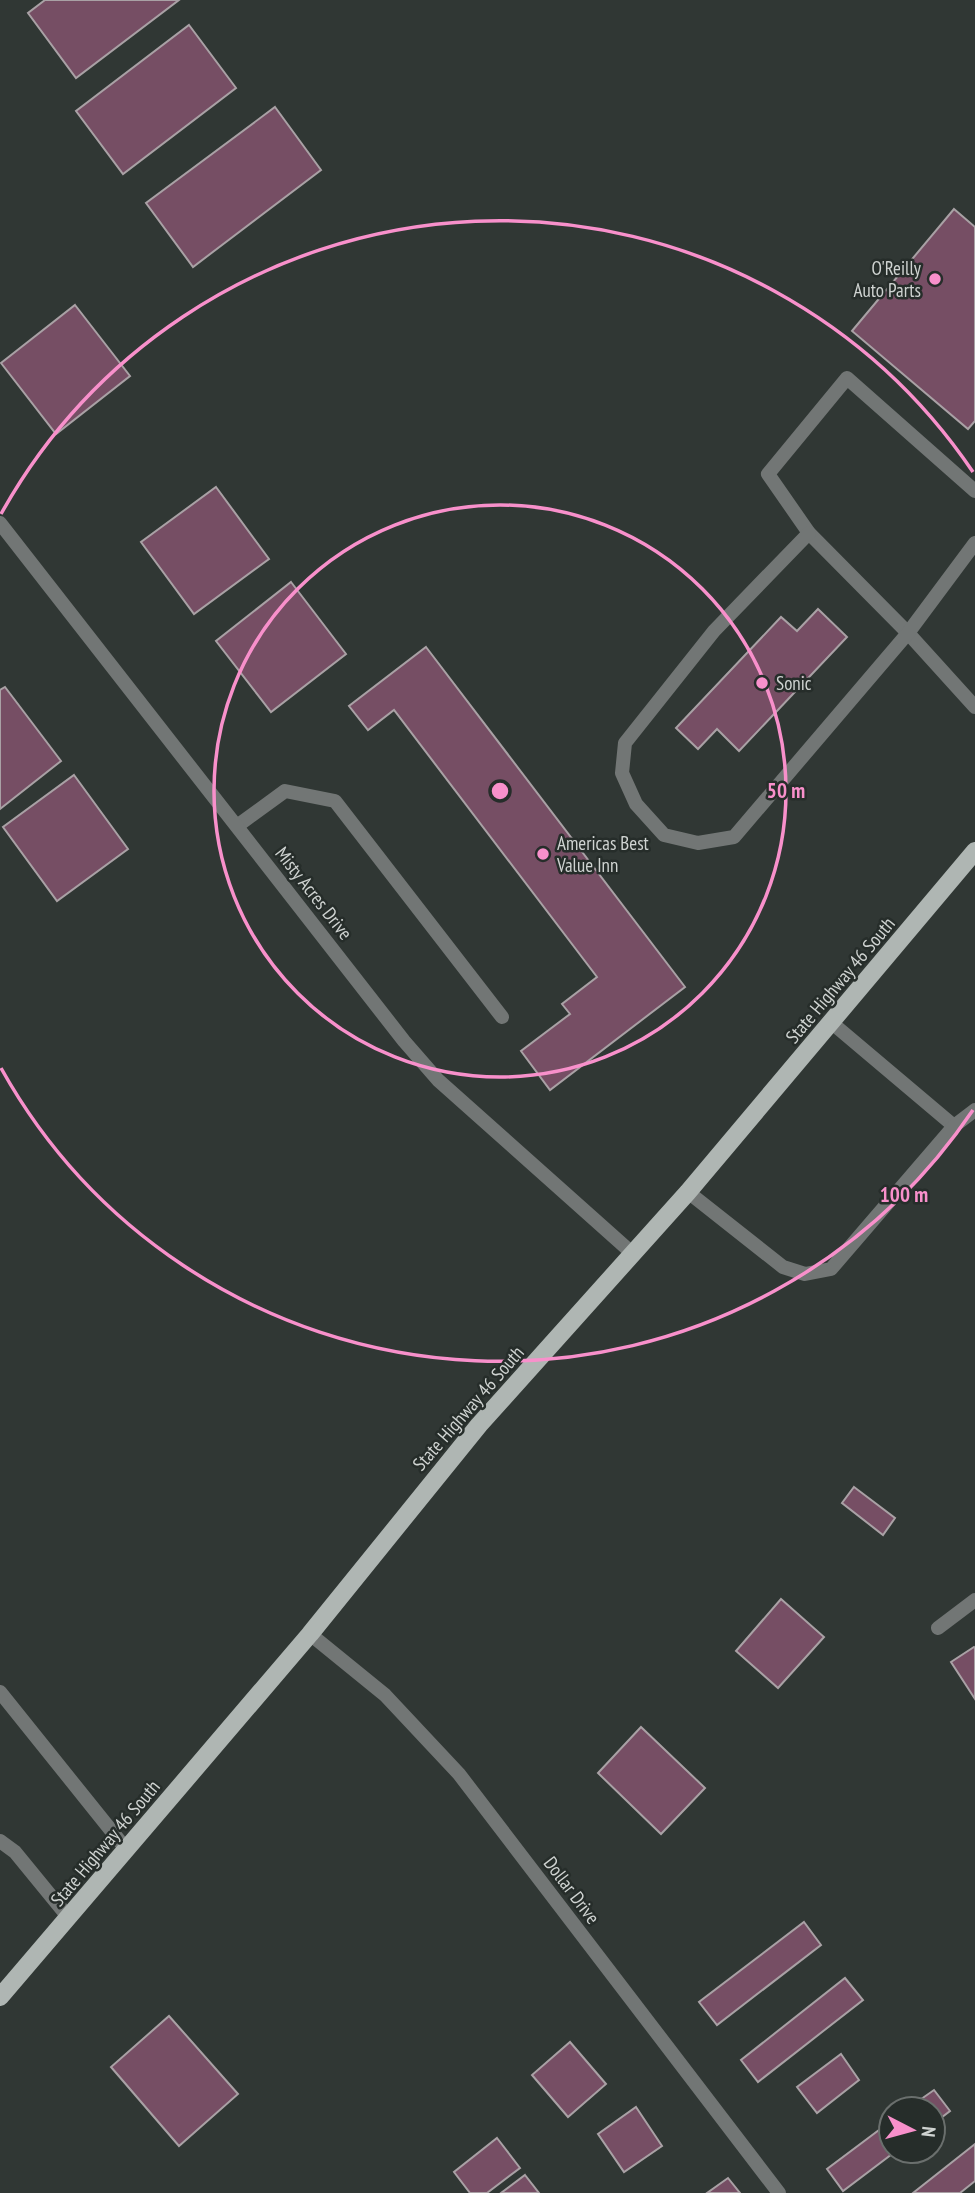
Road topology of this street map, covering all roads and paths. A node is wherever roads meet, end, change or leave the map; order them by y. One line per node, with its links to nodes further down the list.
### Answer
1 (975, 491): 3 (street)
2 (0, 523): 7 (street, Misty Acres Drive)
3 (809, 533): 5 (street); 5 (street)
4 (975, 543): 5 (street)
5 (908, 633): 6 (street)
6 (975, 707)
7 (237, 826): 9 (street); 14 (street, Misty Acres Drive)
8 (975, 851): 10 (main road, State Highway 46 South)
9 (502, 1017)
10 (832, 1024): 12 (street); 13 (main road, State Highway 46 South)
11 (975, 1110): 12 (street)
12 (954, 1126): 13 (street)
13 (688, 1192): 14 (main road, State Highway 46 South)
14 (632, 1253): 17 (main road, State Highway 46 South)
15 (975, 1600): 16 (street)
16 (938, 1628)
17 (310, 1634): 20 (main road, State Highway 46 South); 23 (street, Dollar Drive)
18 (0, 1692): 20 (street)
19 (0, 1841): 21 (street)
20 (126, 1849): 21 (main road, State Highway 46 South)
21 (69, 1918): 22 (main road, State Highway 46 South)
22 (0, 1997)
23 (779, 2193)

